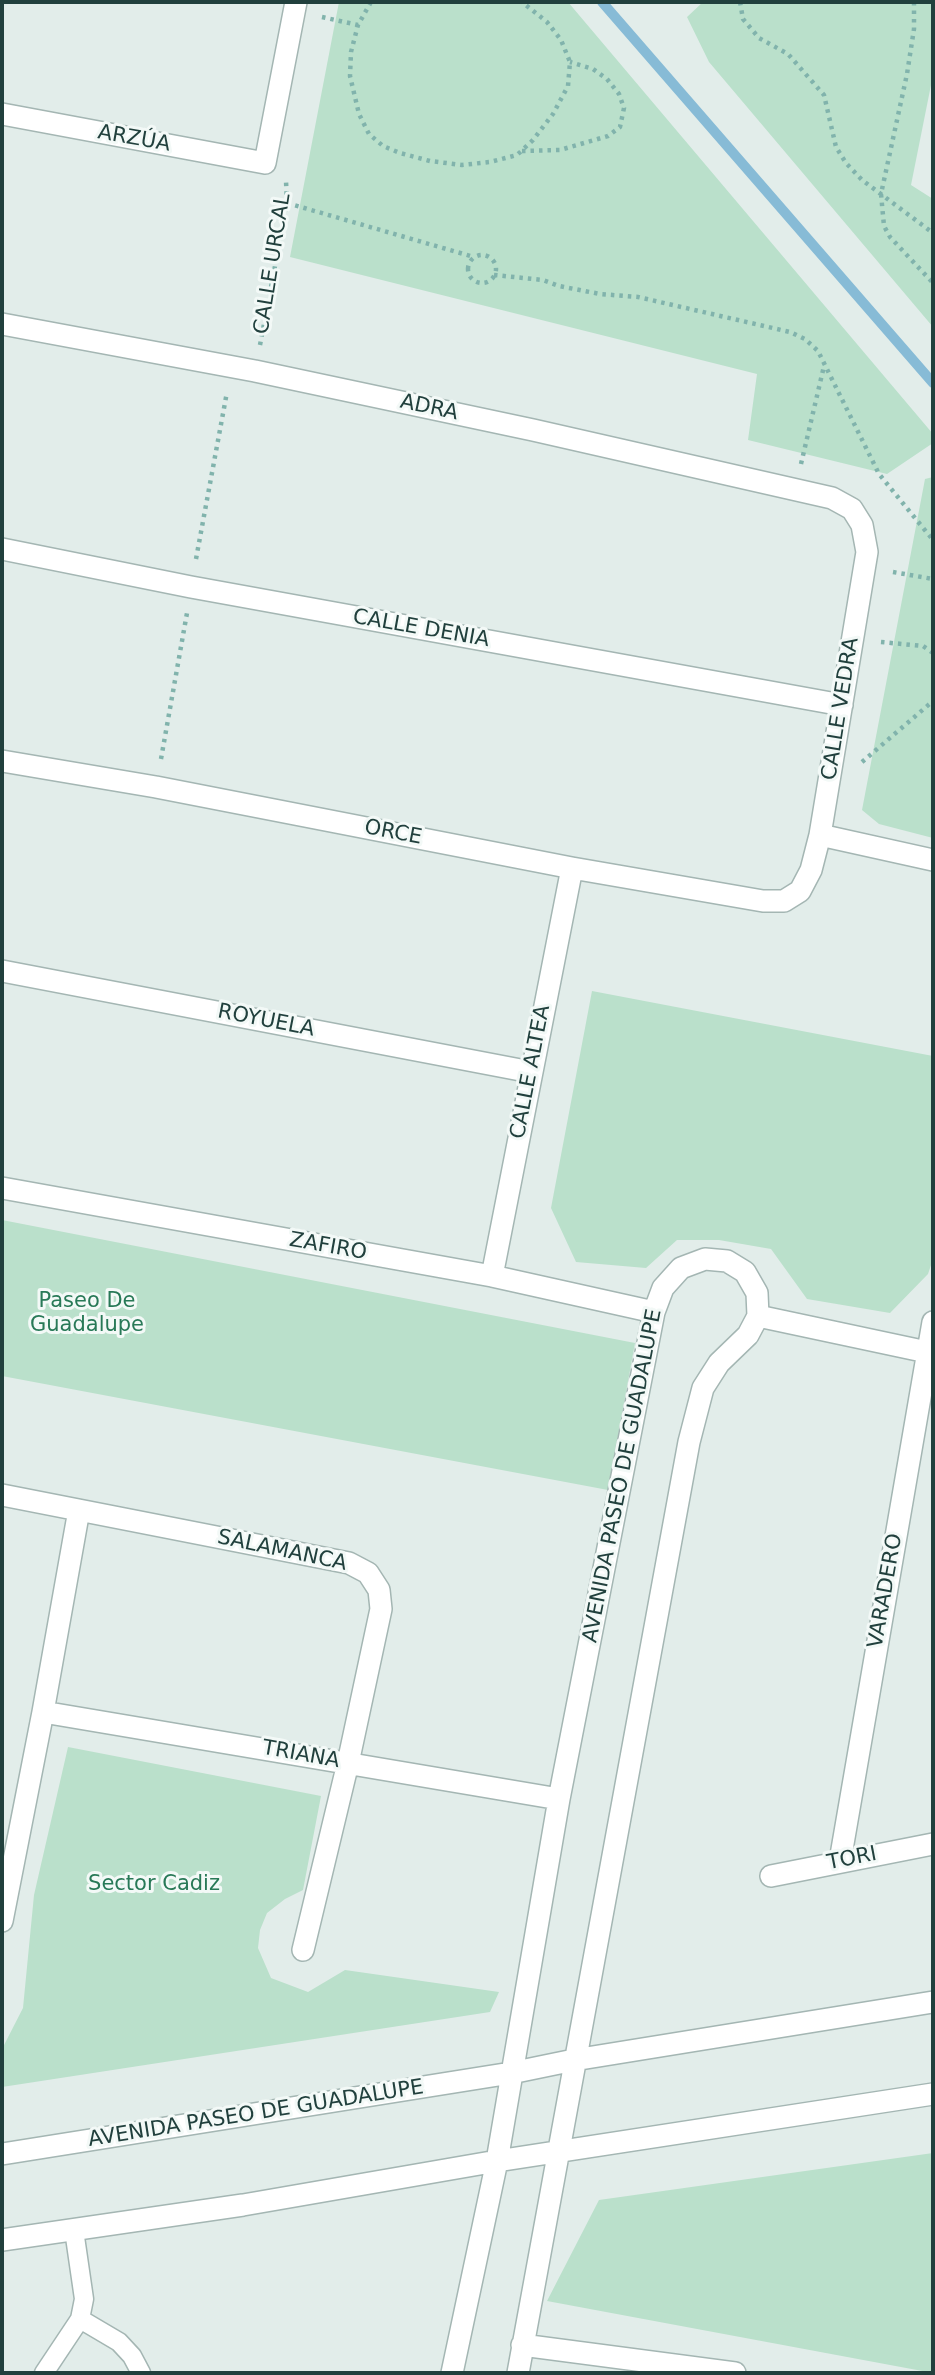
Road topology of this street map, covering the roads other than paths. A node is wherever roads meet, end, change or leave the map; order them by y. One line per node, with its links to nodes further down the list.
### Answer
1 (295, 7): 3 (street, CALLE URCAL)
2 (2, 114): 3 (street, ARZÚA)
3 (265, 163)
4 (2, 324): 5 (street, ADRA)
5 (852, 509): 7 (street, CALLE VEDRA)
6 (2, 549): 7 (street, CALLE DENIA)
7 (842, 705): 9 (street, CALLE VEDRA)
8 (2, 761): 11 (street, ORCE)
9 (820, 835): 10 (street); 12 (street, CALLE VEDRA)
10 (933, 860)
11 (572, 868): 12 (street, ORCE); 14 (street, CALLE ALTEA)
12 (784, 901)
13 (2, 971): 14 (street, ROYUELA)
14 (531, 1072): 16 (street, CALLE ALTEA)
15 (2, 1188): 16 (street, ZAFIRO)
16 (492, 1276): 17 (street, ZAFIRO)
17 (654, 1312): 18 (street, AVENIDA PASEO DE GUADALUPE); 25 (street, AVENIDA PASEO DE GUADALUPE)
18 (758, 1316): 20 (street); 32 (street)
19 (933, 1322): 20 (street, VARADERO)
20 (927, 1352): 27 (street, VARADERO)
21 (2, 1495): 22 (street, SALAMANCA)
22 (79, 1510): 23 (street); 24 (street, SALAMANCA)
23 (43, 1712): 24 (street, TRIANA); 29 (street)
24 (348, 1763): 25 (street, TRIANA); 30 (street, SALAMANCA)
25 (559, 1799): 33 (street, AVENIDA PASEO DE GUADALUPE)
26 (933, 1844): 27 (street, TORI)
27 (840, 1861): 28 (street, TORI)
28 (771, 1876)
29 (2, 1921)
30 (303, 1950)
31 (933, 2002): 32 (street, AVENIDA PASEO DE GUADALUPE)
32 (574, 2060): 33 (street, AVENIDA PASEO DE GUADALUPE); 35 (street)
33 (511, 2073): 36 (street, AVENIDA PASEO DE GUADALUPE); 37 (street, AVENIDA PASEO DE GUADALUPE)
34 (933, 2094): 35 (street)
35 (557, 2152): 37 (street); 41 (street)
36 (2, 2154)
37 (497, 2161): 38 (street); 44 (street, AVENIDA PASEO DE GUADALUPE)
38 (74, 2230): 39 (street); 40 (lane)
39 (2, 2240)
40 (80, 2319): 42 (lane); 43 (lane)
41 (522, 2345): 45 (street); 46 (street)
42 (44, 2373)
43 (141, 2373)
44 (452, 2373)
45 (518, 2373)
46 (735, 2373)

